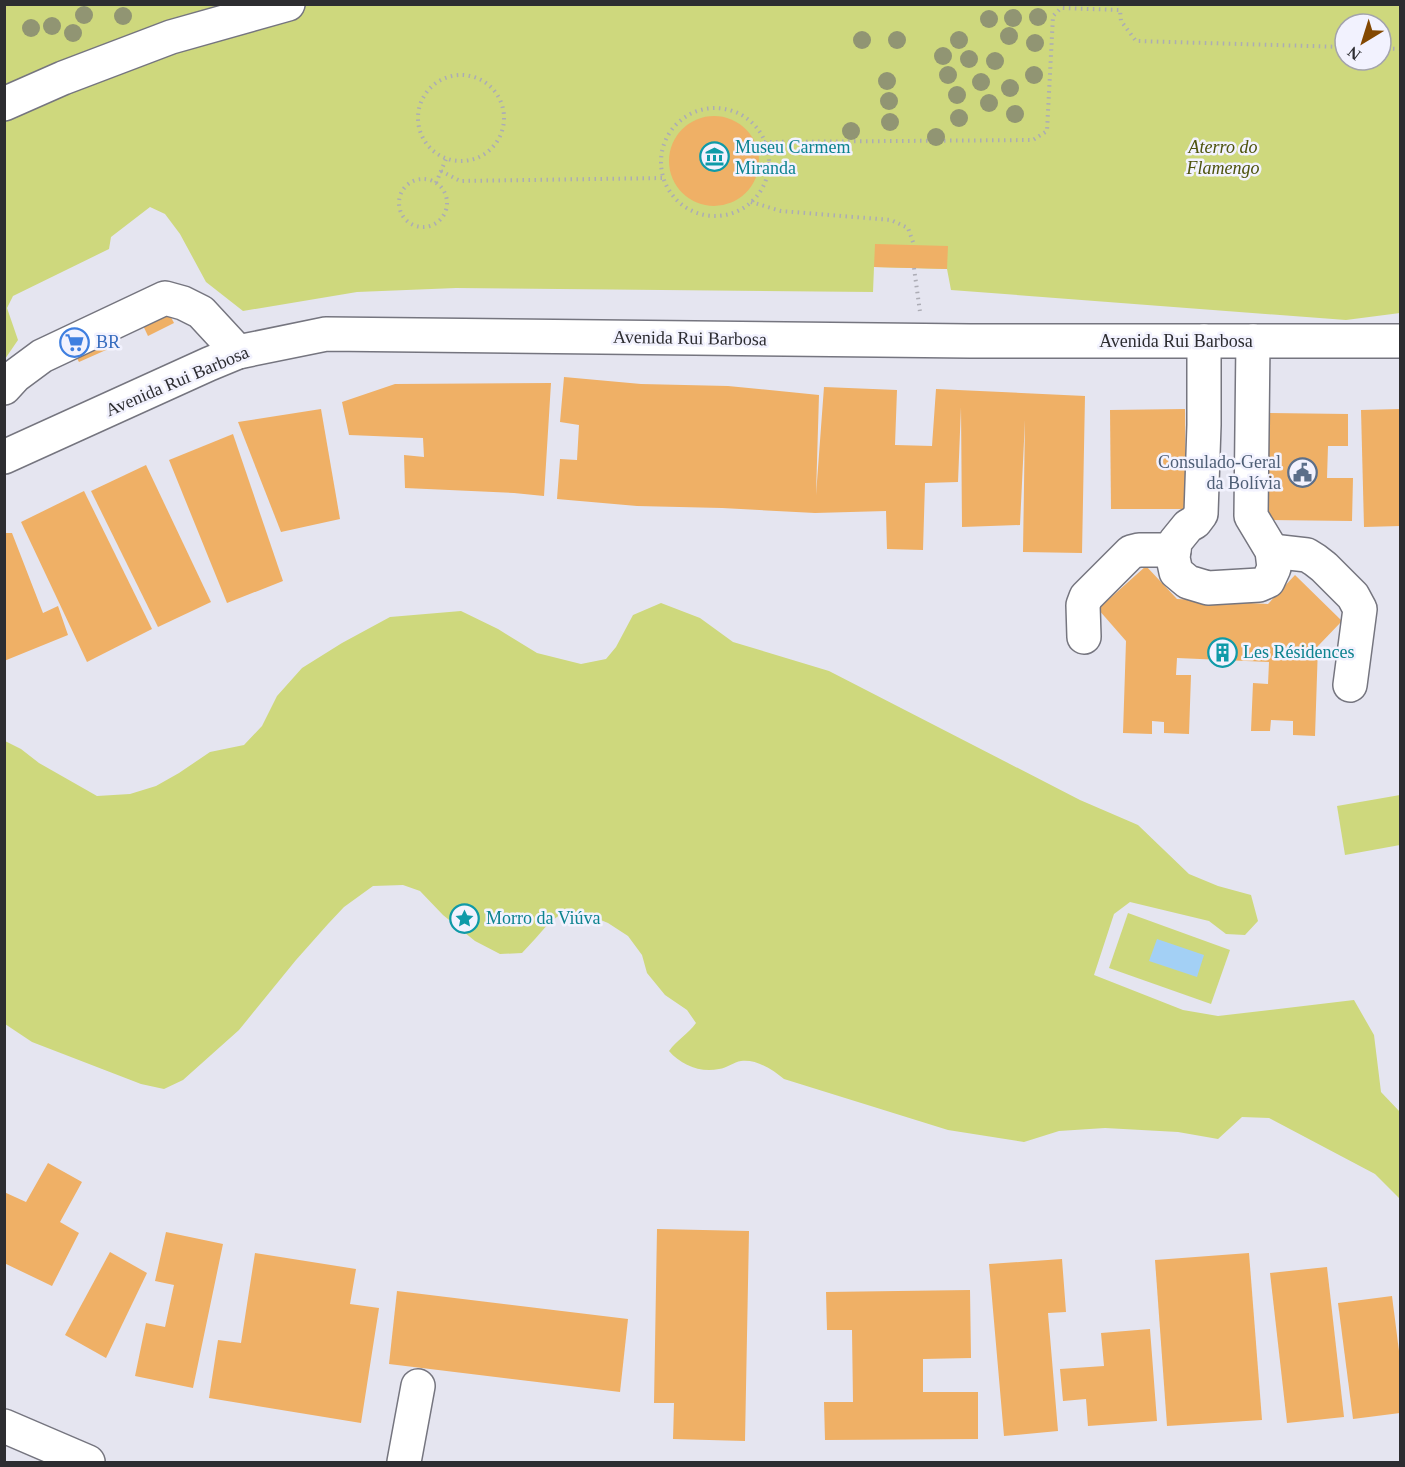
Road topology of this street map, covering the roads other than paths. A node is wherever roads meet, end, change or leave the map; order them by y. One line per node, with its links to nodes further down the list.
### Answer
1 (288, 4): 2 (main road)
2 (4, 104)
3 (1204, 341): 4 (main road, Avenida Rui Barbosa); 6 (main road, Avenida Rui Barbosa); 9 (main road)
4 (1253, 341): 5 (main road, Avenida Rui Barbosa); 10 (main road)
5 (1401, 341)
6 (238, 352): 7 (main road); 8 (main road, Avenida Rui Barbosa)
7 (4, 388)
8 (4, 457)
9 (1174, 550): 10 (main road); 11 (main road)
10 (1272, 551): 12 (main road)
11 (1084, 637)
12 (1350, 685)
13 (418, 1386): 16 (main road)
14 (4, 1426): 15 (main road)
15 (88, 1462)
16 (404, 1462)

